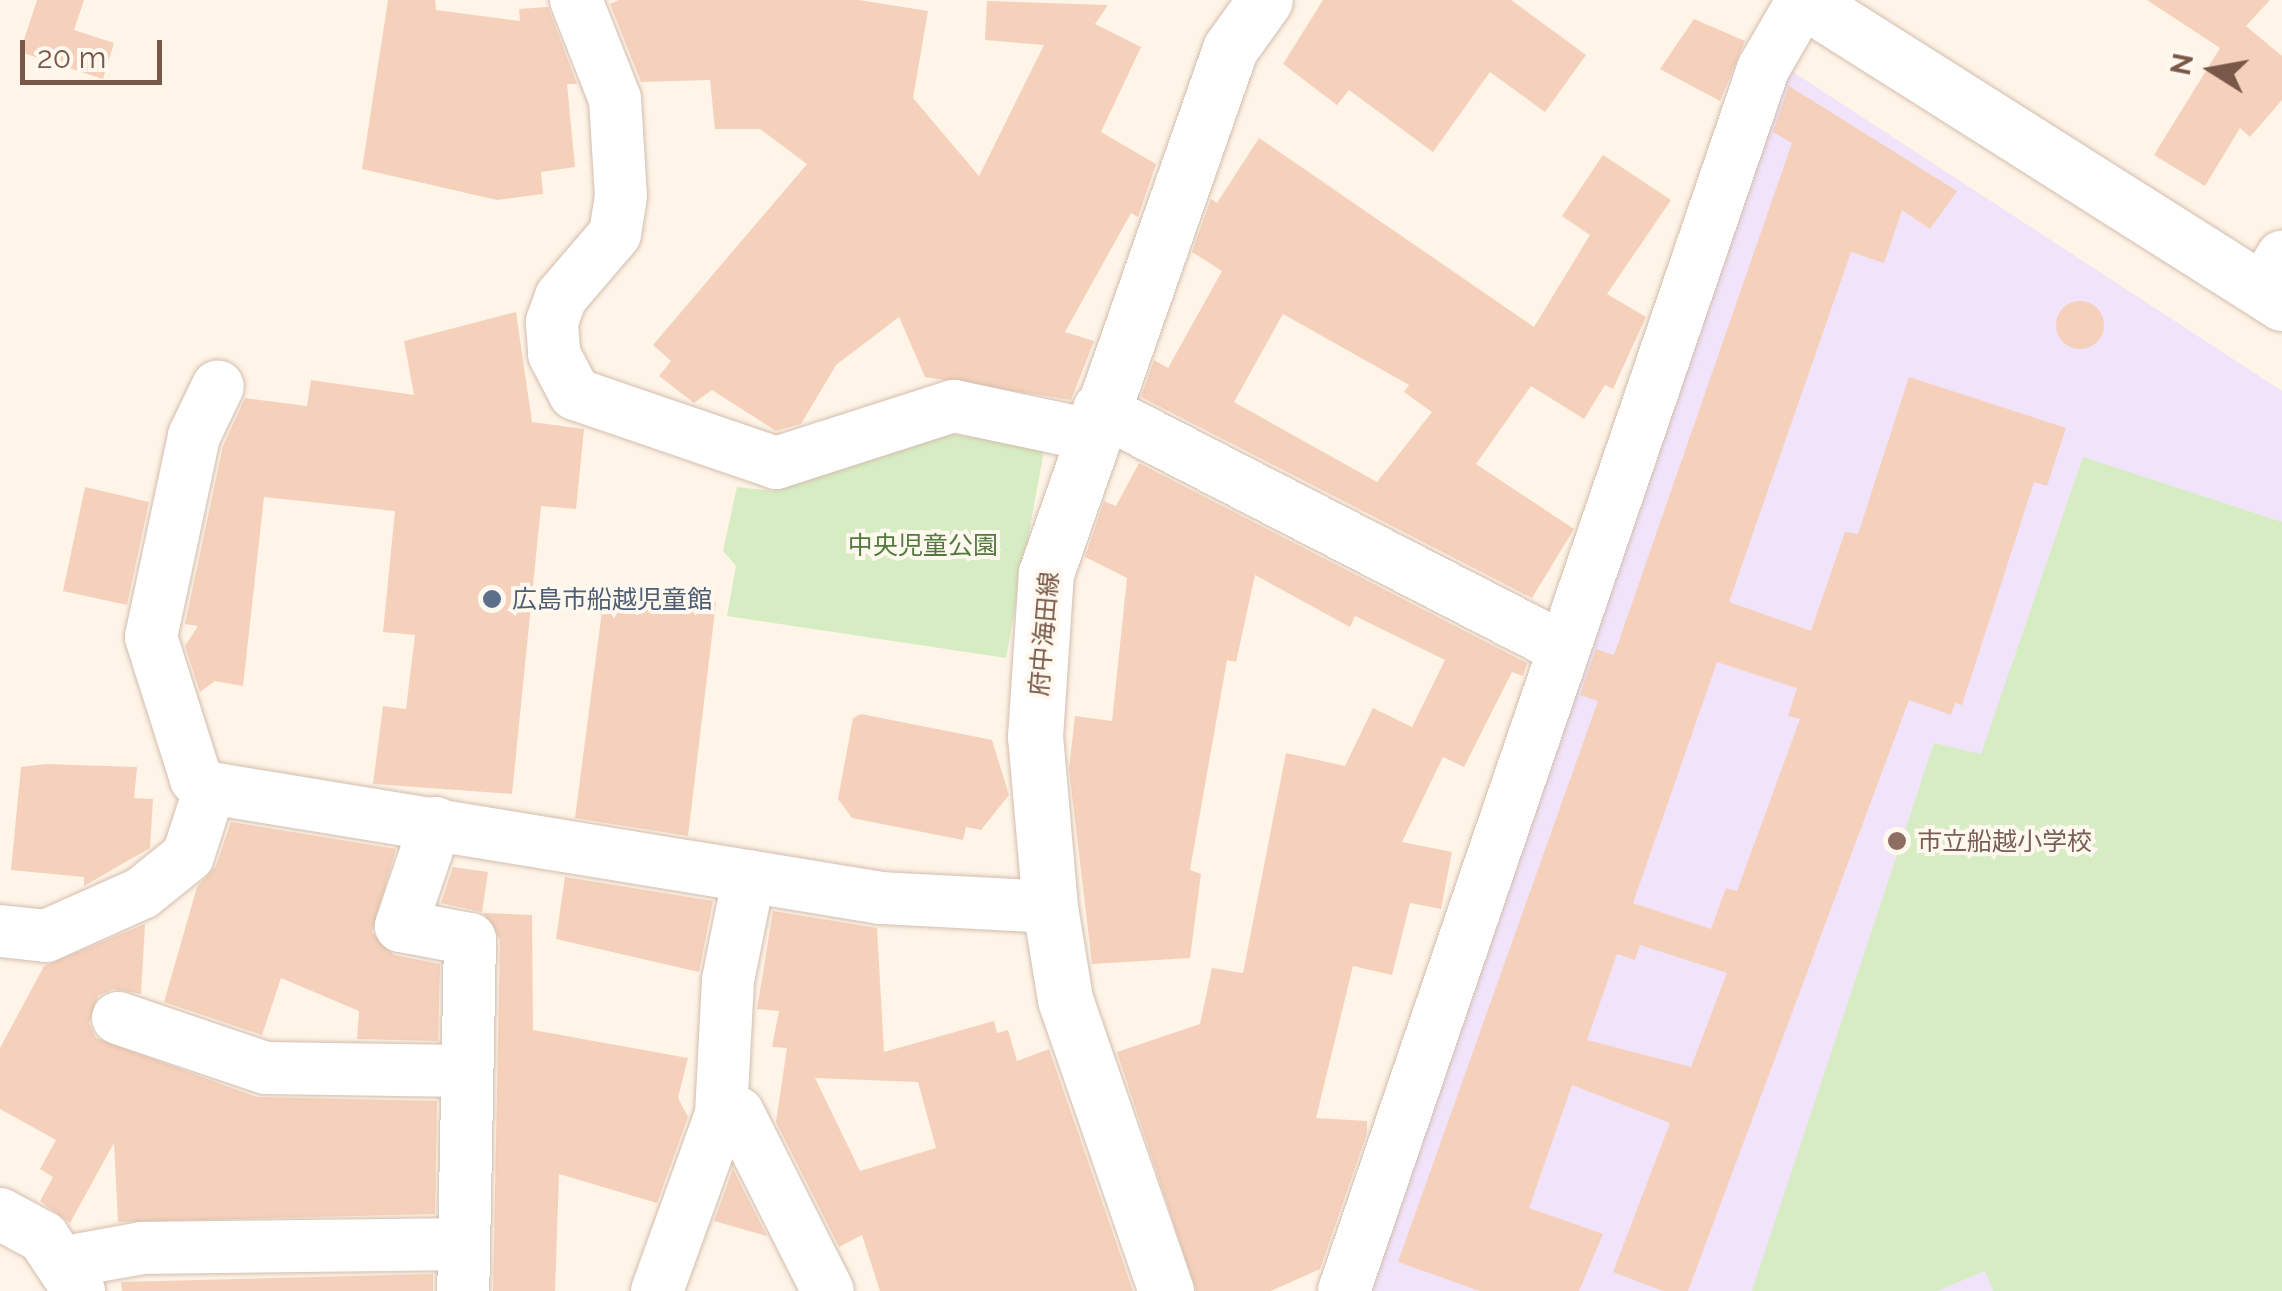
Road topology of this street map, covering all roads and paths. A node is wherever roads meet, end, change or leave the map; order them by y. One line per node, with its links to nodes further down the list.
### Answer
1 (576, 0): 6 (street)
2 (1265, 0): 6 (main road, 府中海田線)
3 (1803, 0): 4 (main road); 7 (street)
4 (2275, 283)
5 (218, 386): 8 (street)
6 (1094, 422): 7 (street); 11 (main road, 府中海田線)
7 (1561, 647): 22 (street)
8 (210, 788): 9 (street); 12 (street)
9 (436, 823): 10 (street); 14 (street)
10 (749, 876): 11 (street); 15 (street)
11 (1050, 907): 21 (main road, 府中海田線)
12 (0, 931)
13 (118, 1018): 14 (street)
14 (464, 1071): 17 (street)
15 (721, 1114): 19 (street); 20 (street)
16 (0, 1214): 18 (street)
17 (463, 1268): 18 (street)
18 (72, 1276)
19 (657, 1291)
20 (828, 1291)
21 (1166, 1291)
22 (1344, 1291)

